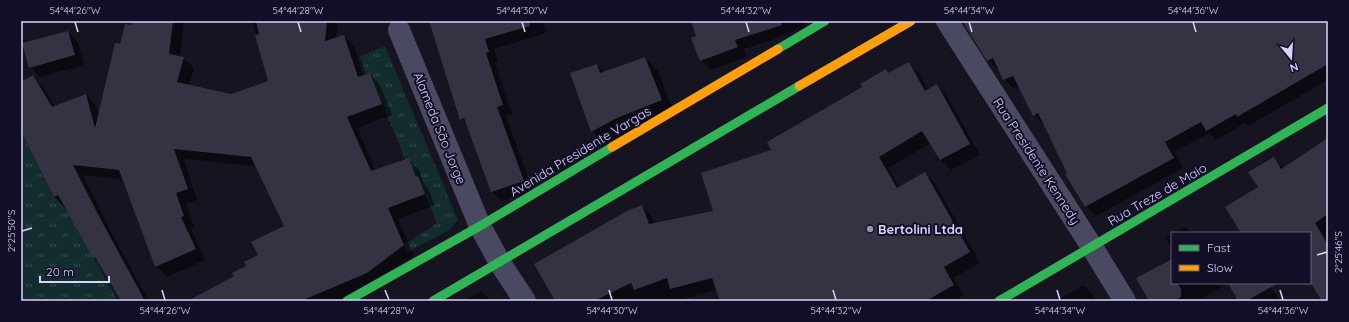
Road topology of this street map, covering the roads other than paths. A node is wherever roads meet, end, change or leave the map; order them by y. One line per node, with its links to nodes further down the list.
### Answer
1 (825, 21): 6 (street, Avenida Presidente Vargas)
2 (912, 21): 8 (street)
3 (947, 21): 7 (street, Rua Presidente Kennedy)
4 (399, 30): 6 (street, Alameda São Jorge)
5 (1328, 108): 7 (street, Rua Treze de Maio)
6 (480, 226): 8 (street, Alameda São Jorge); 9 (street, Avenida Presidente Vargas)
7 (1092, 247): 12 (street, Rua Treze de Maio); 13 (street, Rua Presidente Kennedy)
8 (500, 263): 10 (street); 11 (street, Alameda São Jorge)
9 (346, 301)
10 (433, 301)
11 (525, 301)
12 (999, 301)
13 (1125, 301)

